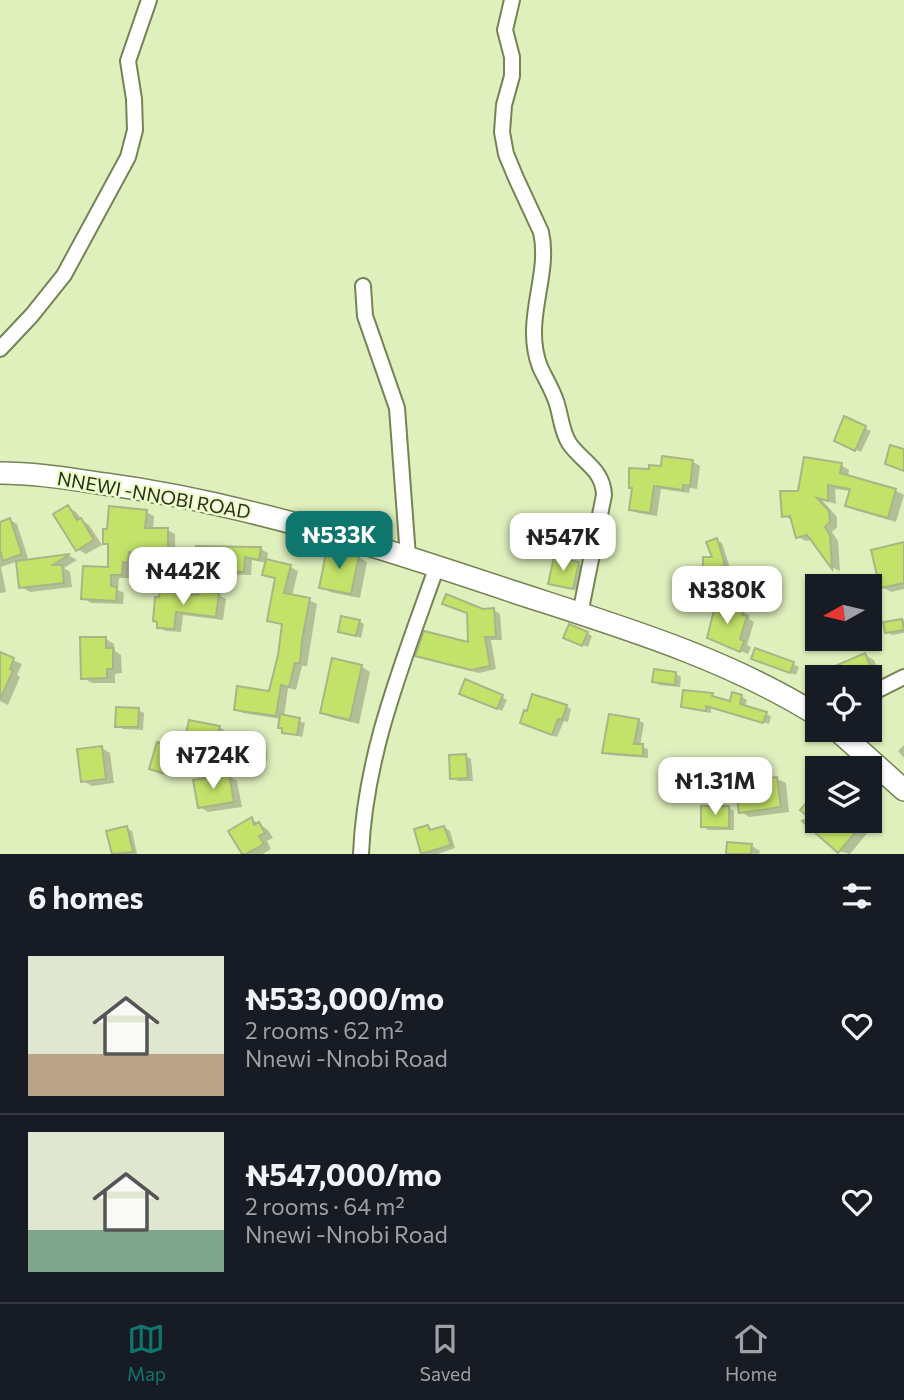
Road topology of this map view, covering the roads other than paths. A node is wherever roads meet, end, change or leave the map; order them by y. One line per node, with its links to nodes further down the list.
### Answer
1 (149, 0): 4 (street)
2 (512, 0): 8 (street)
3 (363, 286): 6 (street)
4 (0, 349)
5 (0, 473): 6 (main road, NNEWI -NNOBI ROAD)
6 (408, 557): 7 (main road, NNEWI -NNOBI ROAD)
7 (438, 566): 8 (main road, NNEWI -NNOBI ROAD); 14 (street)
8 (580, 614): 11 (main road, NNEWI -NNOBI ROAD)
9 (904, 677): 10 (street)
10 (882, 688)
11 (805, 708)
12 (850, 742): 13 (main road)
13 (904, 790)
14 (360, 854)

